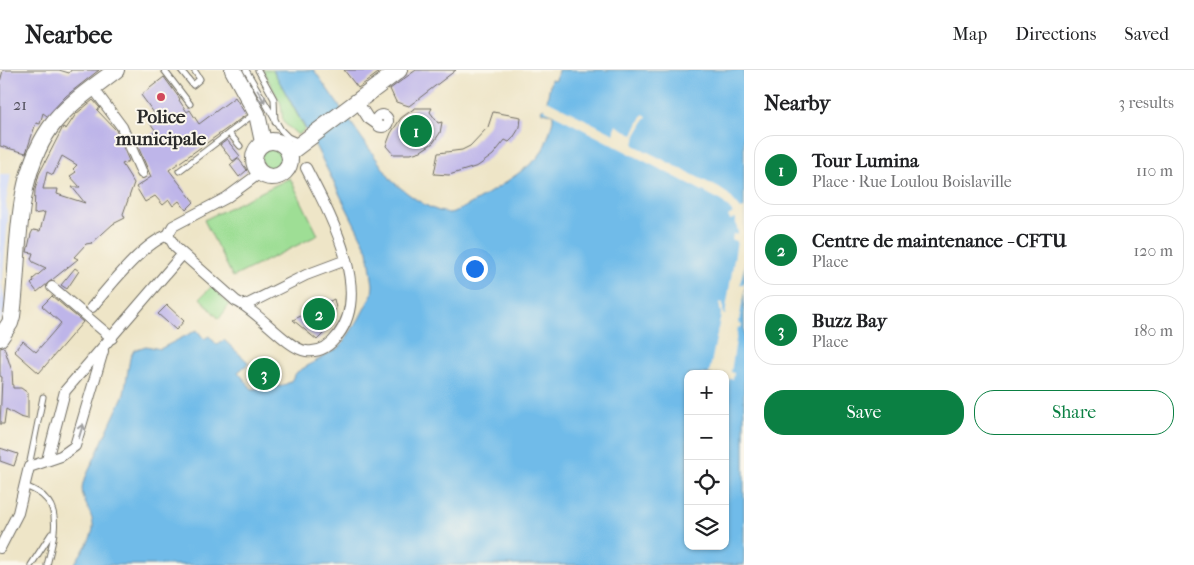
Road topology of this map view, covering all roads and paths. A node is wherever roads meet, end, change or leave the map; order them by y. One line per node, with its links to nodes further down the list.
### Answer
1 (116, 70): 10 (main road)
2 (181, 70): 3 (lane)
3 (194, 70)
4 (233, 70): 13 (main road)
5 (246, 70): 15 (lane, one-way to 15)
6 (258, 70): 15 (lane)
7 (398, 70): 12 (main road)
8 (407, 70): 12 (lane)
9 (166, 71): 11 (lane)
10 (93, 88): 23 (street); 31 (main road)
11 (190, 104)
12 (354, 109): 14 (street); 17 (main road)
13 (256, 112): 16 (lane); 18 (main road)
14 (378, 120)
15 (276, 122): 17 (lane)
16 (229, 133): 19 (lane); 22 (lane)
17 (306, 141): 20 (main road)
18 (263, 142): 20 (main road); 24 (main road)
19 (240, 146)
20 (289, 153): 24 (main road)
21 (306, 168): 27 (street)
22 (179, 171)
23 (142, 173)
24 (260, 173): 25 (street)
25 (168, 235): 26 (street); 30 (street)
26 (182, 255): 29 (street); 32 (street)
27 (346, 260): 29 (street); 29 (street)
28 (52, 287): 32 (street)
29 (246, 305)
30 (92, 307)
31 (0, 338)
32 (112, 338): 33 (street)
33 (104, 347): 35 (street); 35 (street, one-way to 33)
34 (43, 398): 36 (lane)
35 (47, 460): 36 (street)
36 (29, 467): 37 (street)
37 (25, 485): 38 (lane); 39 (street)
38 (54, 529): 40 (lane); 41 (lane)
39 (0, 548)
40 (31, 565)
41 (47, 565)

